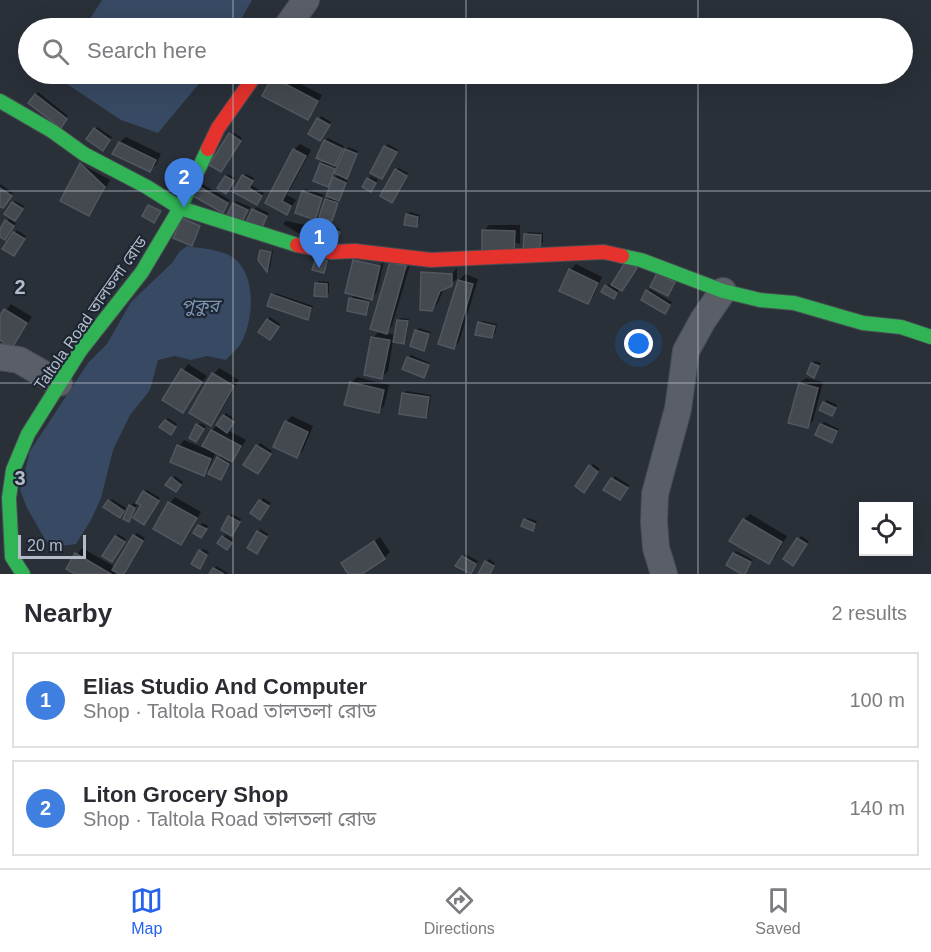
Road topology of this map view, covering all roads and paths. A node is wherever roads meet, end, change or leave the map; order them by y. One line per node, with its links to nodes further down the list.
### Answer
1 (306, 0): 2 (street)
2 (293, 18)
3 (249, 84): 5 (street, Taltola Road তালতলা রোড)
4 (0, 101): 5 (street)
5 (180, 208): 6 (street); 9 (street, Taltola Road তালতলা রোড)
6 (723, 291): 7 (street); 11 (street)
7 (931, 337)
8 (0, 357): 9 (street)
9 (59, 383): 10 (street, Taltola Road তালতলা রোড)
10 (23, 574)
11 (664, 574)

